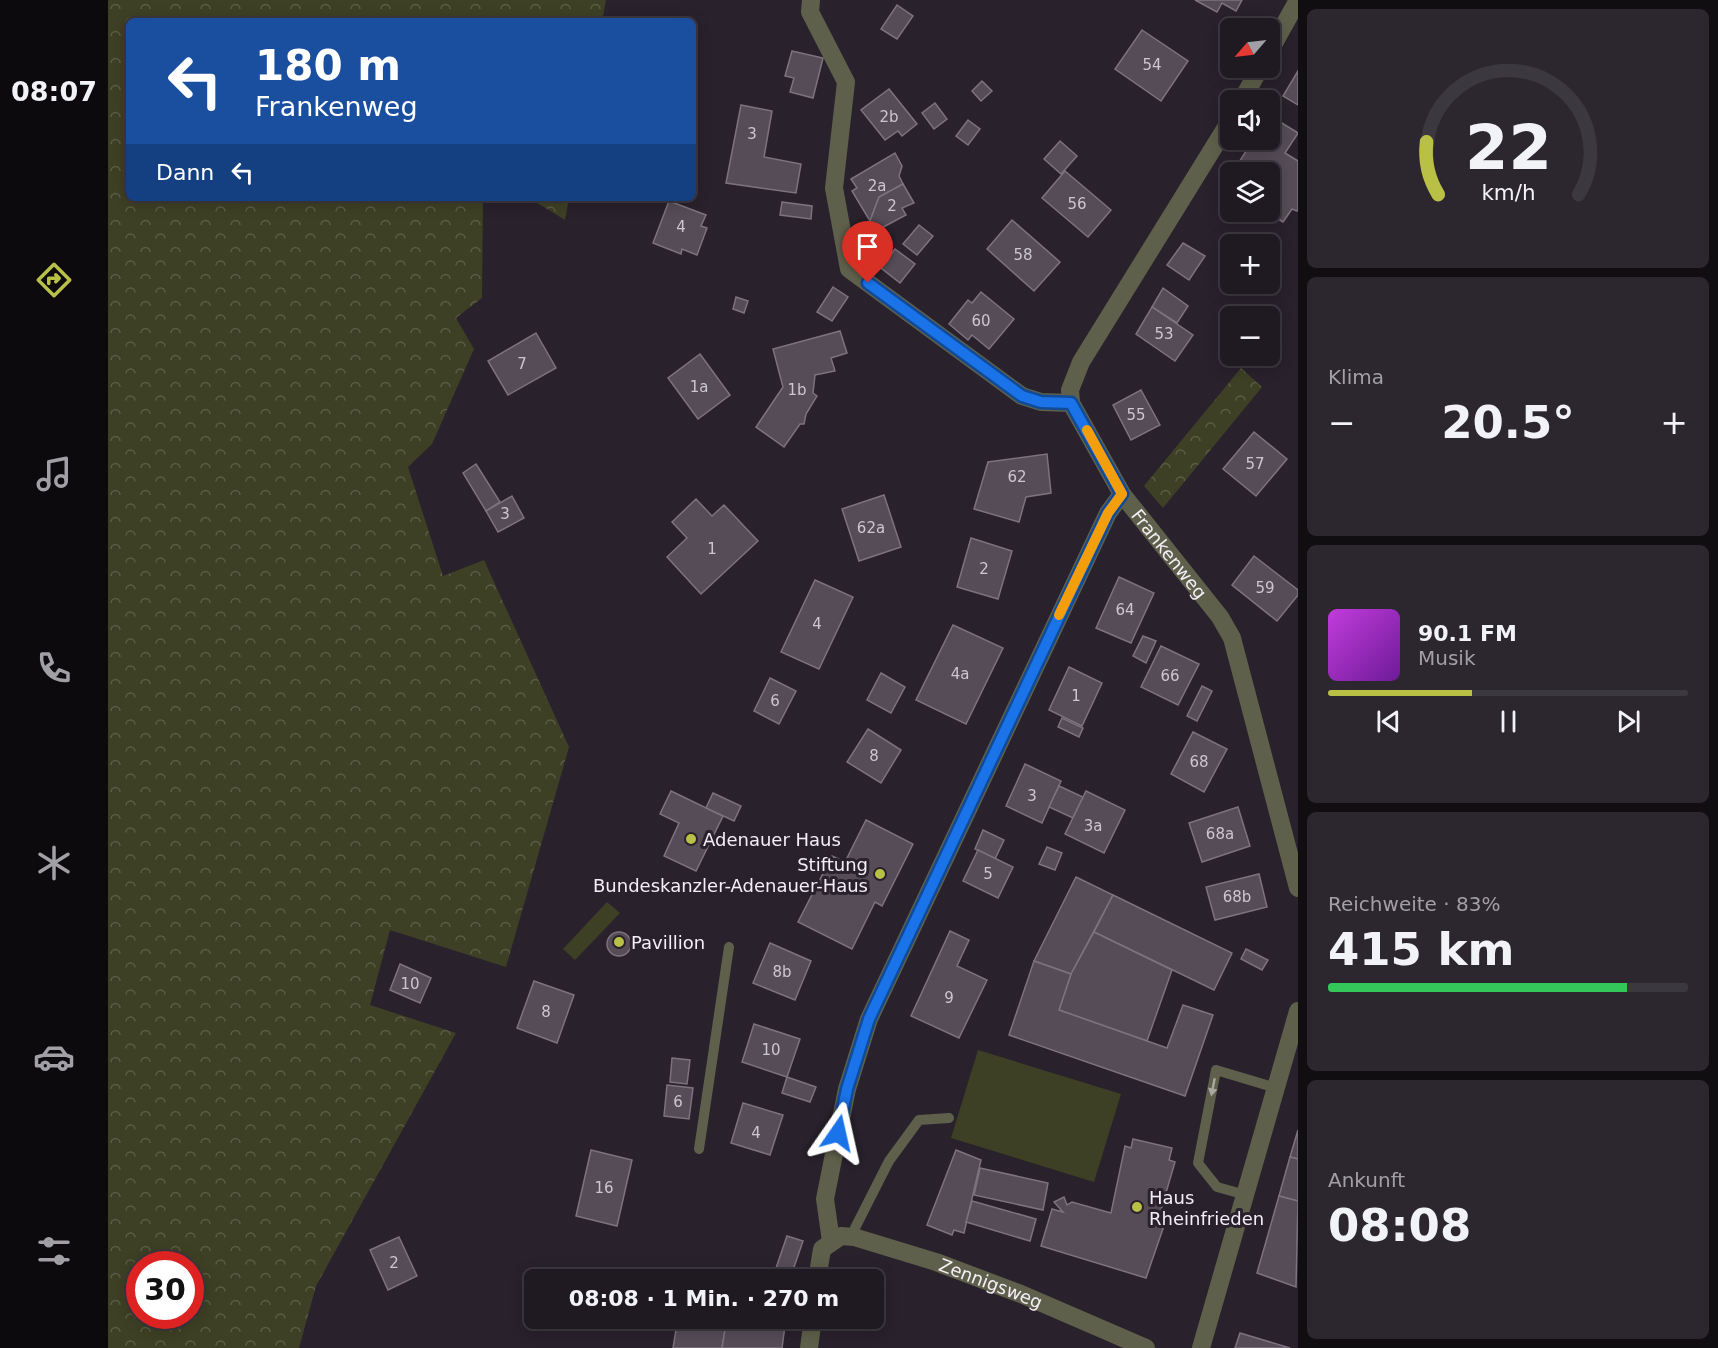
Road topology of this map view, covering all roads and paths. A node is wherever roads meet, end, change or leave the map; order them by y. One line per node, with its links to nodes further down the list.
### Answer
1 (811, 0): 5 (street)
2 (1298, 0): 3 (street)
3 (1280, 32)
4 (1220, 137): 5 (street)
5 (1071, 403): 6 (street, Frankenweg)
6 (1122, 494): 7 (street, Frankenweg); 15 (street)
7 (1298, 888)
8 (729, 948): 12 (lane)
9 (1298, 1011): 10 (street)
10 (1276, 1088): 13 (street); 13 (lane, one-way to 13)
11 (949, 1118): 14 (lane)
12 (699, 1149)
13 (1246, 1195): 20 (street)
14 (854, 1237): 15 (street, Zennigsweg); 19 (street, Zennigsweg)
15 (831, 1241): 16 (street)
16 (819, 1269)
17 (812, 1329): 18 (street)
18 (809, 1348)
19 (1146, 1348)
20 (1201, 1348)

